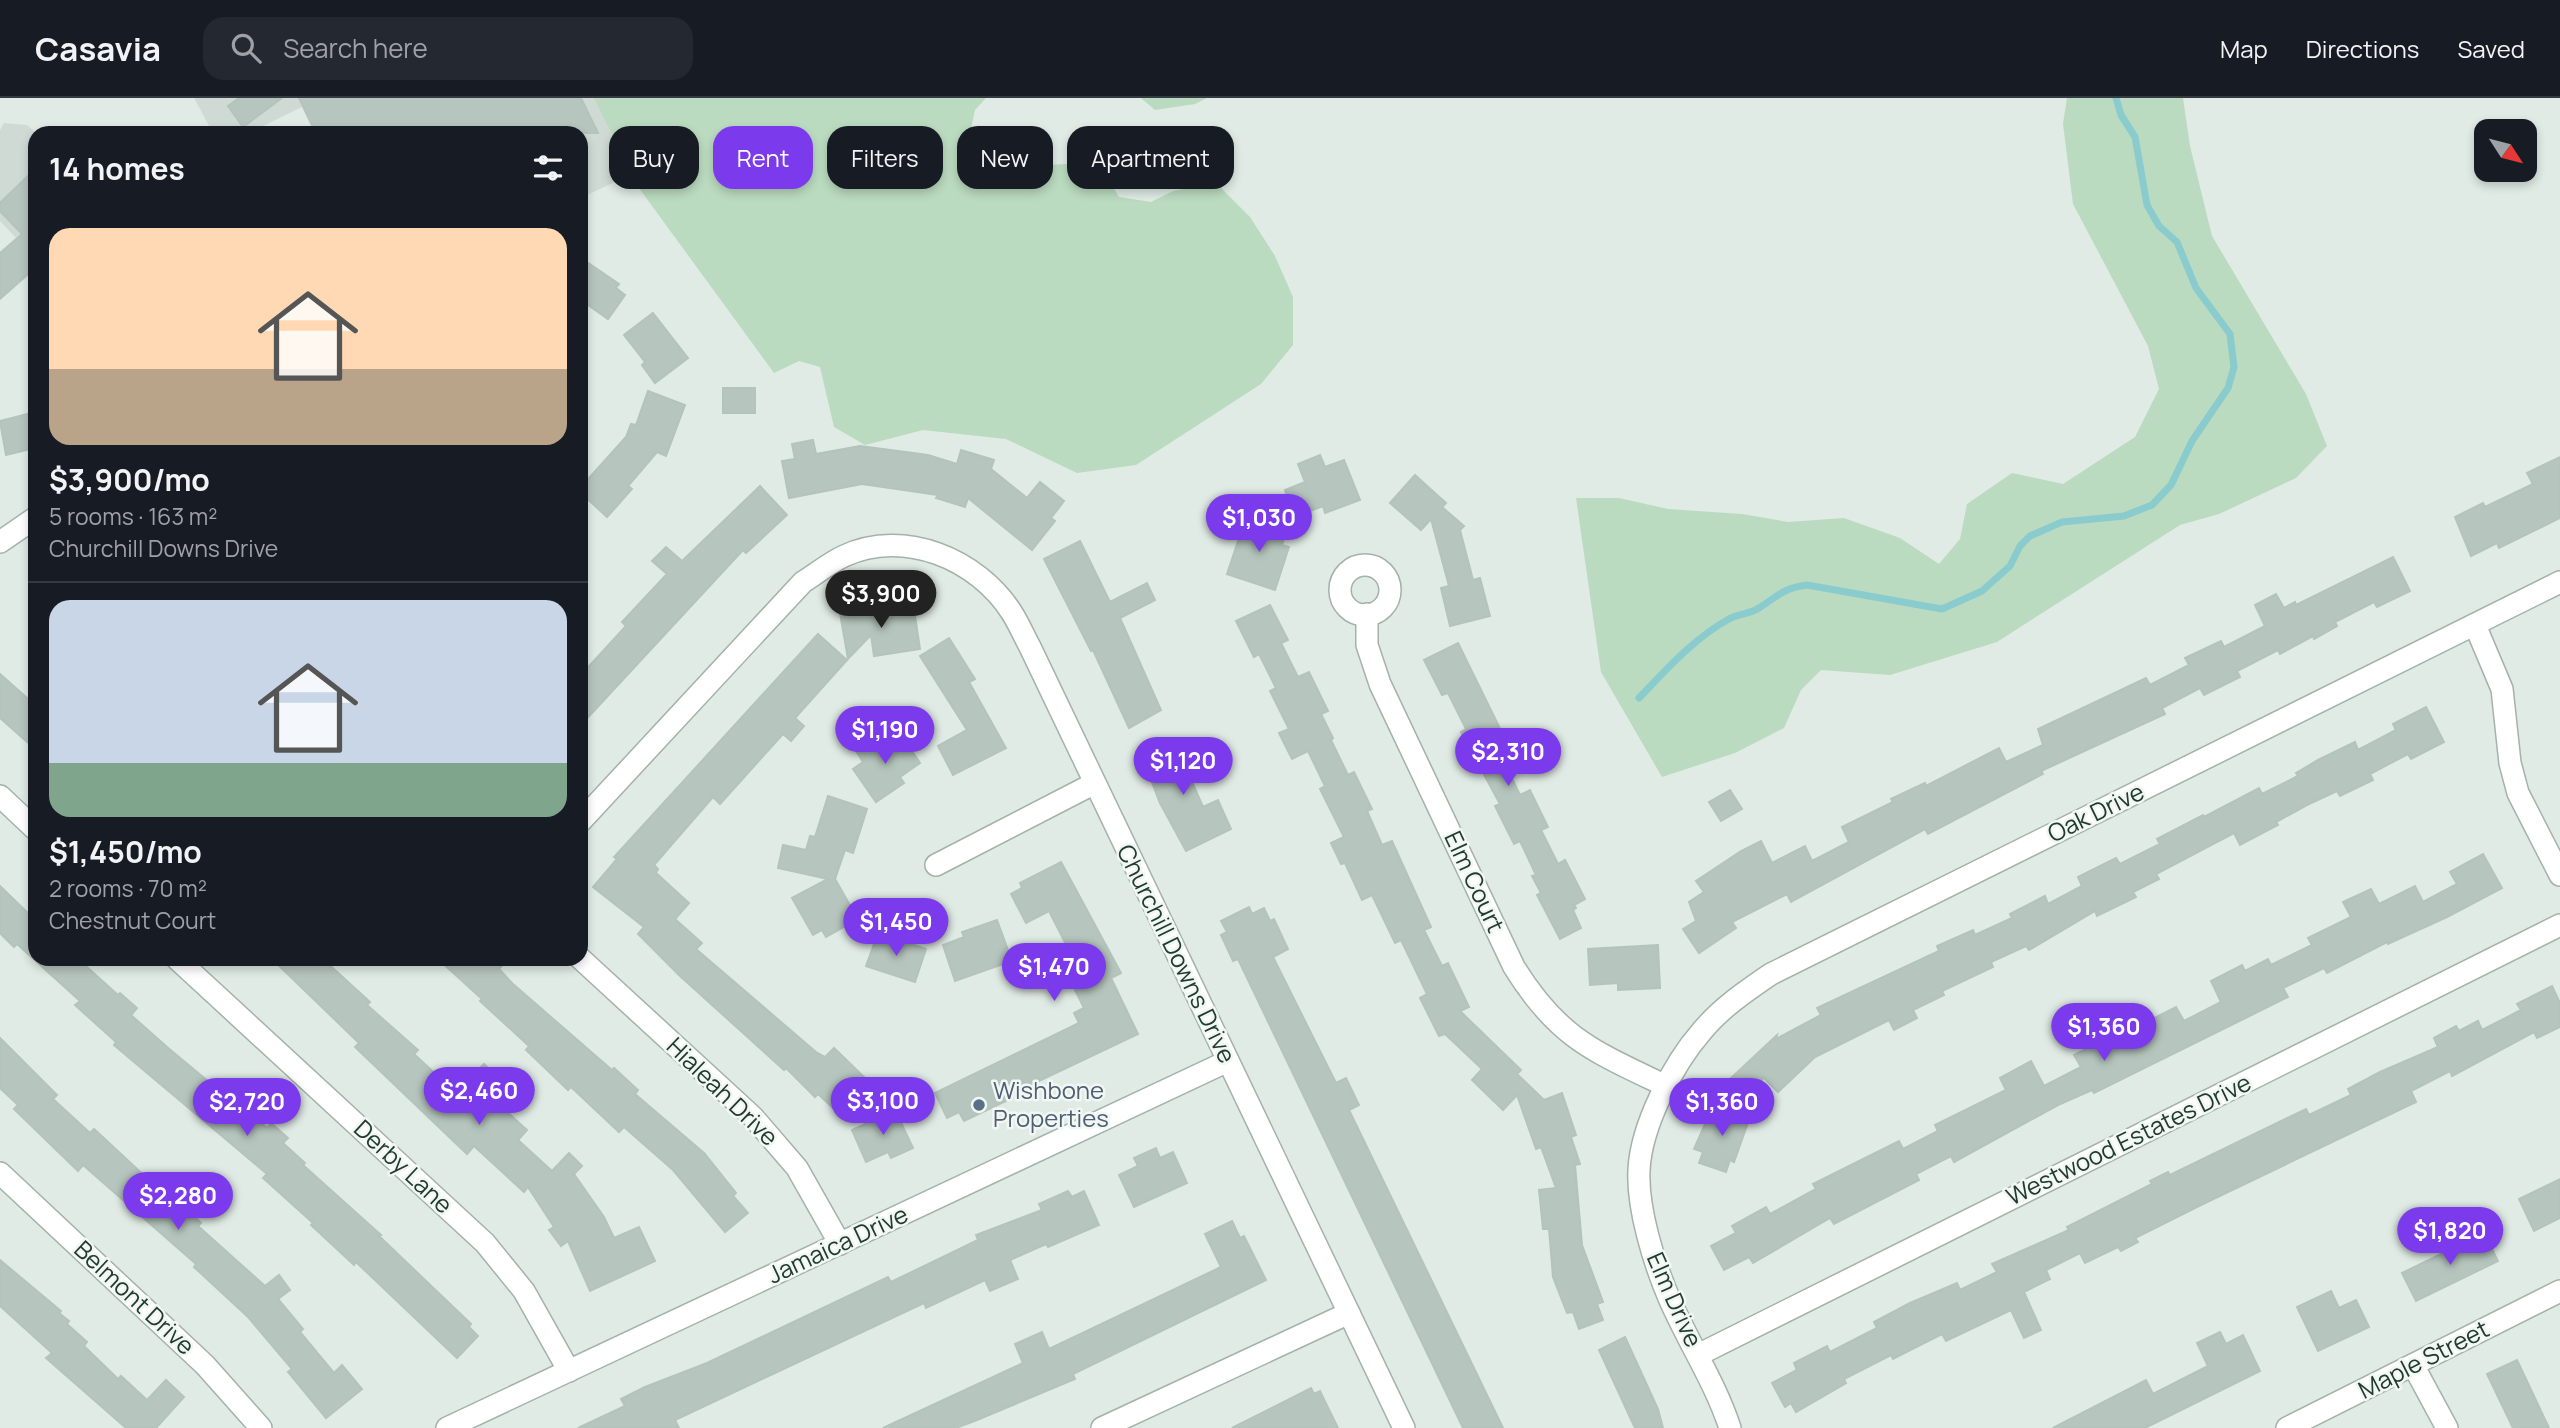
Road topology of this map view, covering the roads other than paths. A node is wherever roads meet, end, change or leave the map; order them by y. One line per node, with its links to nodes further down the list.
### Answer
1 (28, 523): 2 (street)
2 (0, 542)
3 (2560, 582): 5 (street, Oak Drive)
4 (1367, 614): 16 (street, Elm Court)
5 (2475, 625): 11 (street); 16 (street, Oak Drive)
6 (1093, 784): 8 (street, Churchill Downs Drive); 10 (street); 15 (street, Churchill Downs Drive)
7 (0, 796): 9 (street)
8 (588, 813)
9 (28, 822)
10 (936, 865)
11 (2560, 875)
12 (2560, 925): 21 (street, Westwood Estates Drive)
13 (588, 965): 18 (street, Hialeah Drive)
14 (185, 966): 23 (street, Derby Lane)
15 (1228, 1061): 18 (street, Jamaica Drive); 20 (street, Churchill Downs Drive)
16 (1666, 1086): 21 (street, Elm Drive)
17 (0, 1173): 24 (street, Belmont Drive)
18 (840, 1244): 23 (street, Jamaica Drive)
19 (2560, 1291): 22 (street, Maple Street)
20 (1349, 1313): 26 (street); 27 (street, Churchill Downs Drive)
21 (1698, 1355): 28 (street, Elm Drive)
22 (2413, 1365): 29 (street, Maple Street); 30 (street)
23 (569, 1371): 25 (street, Jamaica Drive)
24 (261, 1428)
25 (447, 1428)
26 (1102, 1428)
27 (1404, 1428)
28 (1730, 1428)
29 (2287, 1428)
30 (2447, 1428)

